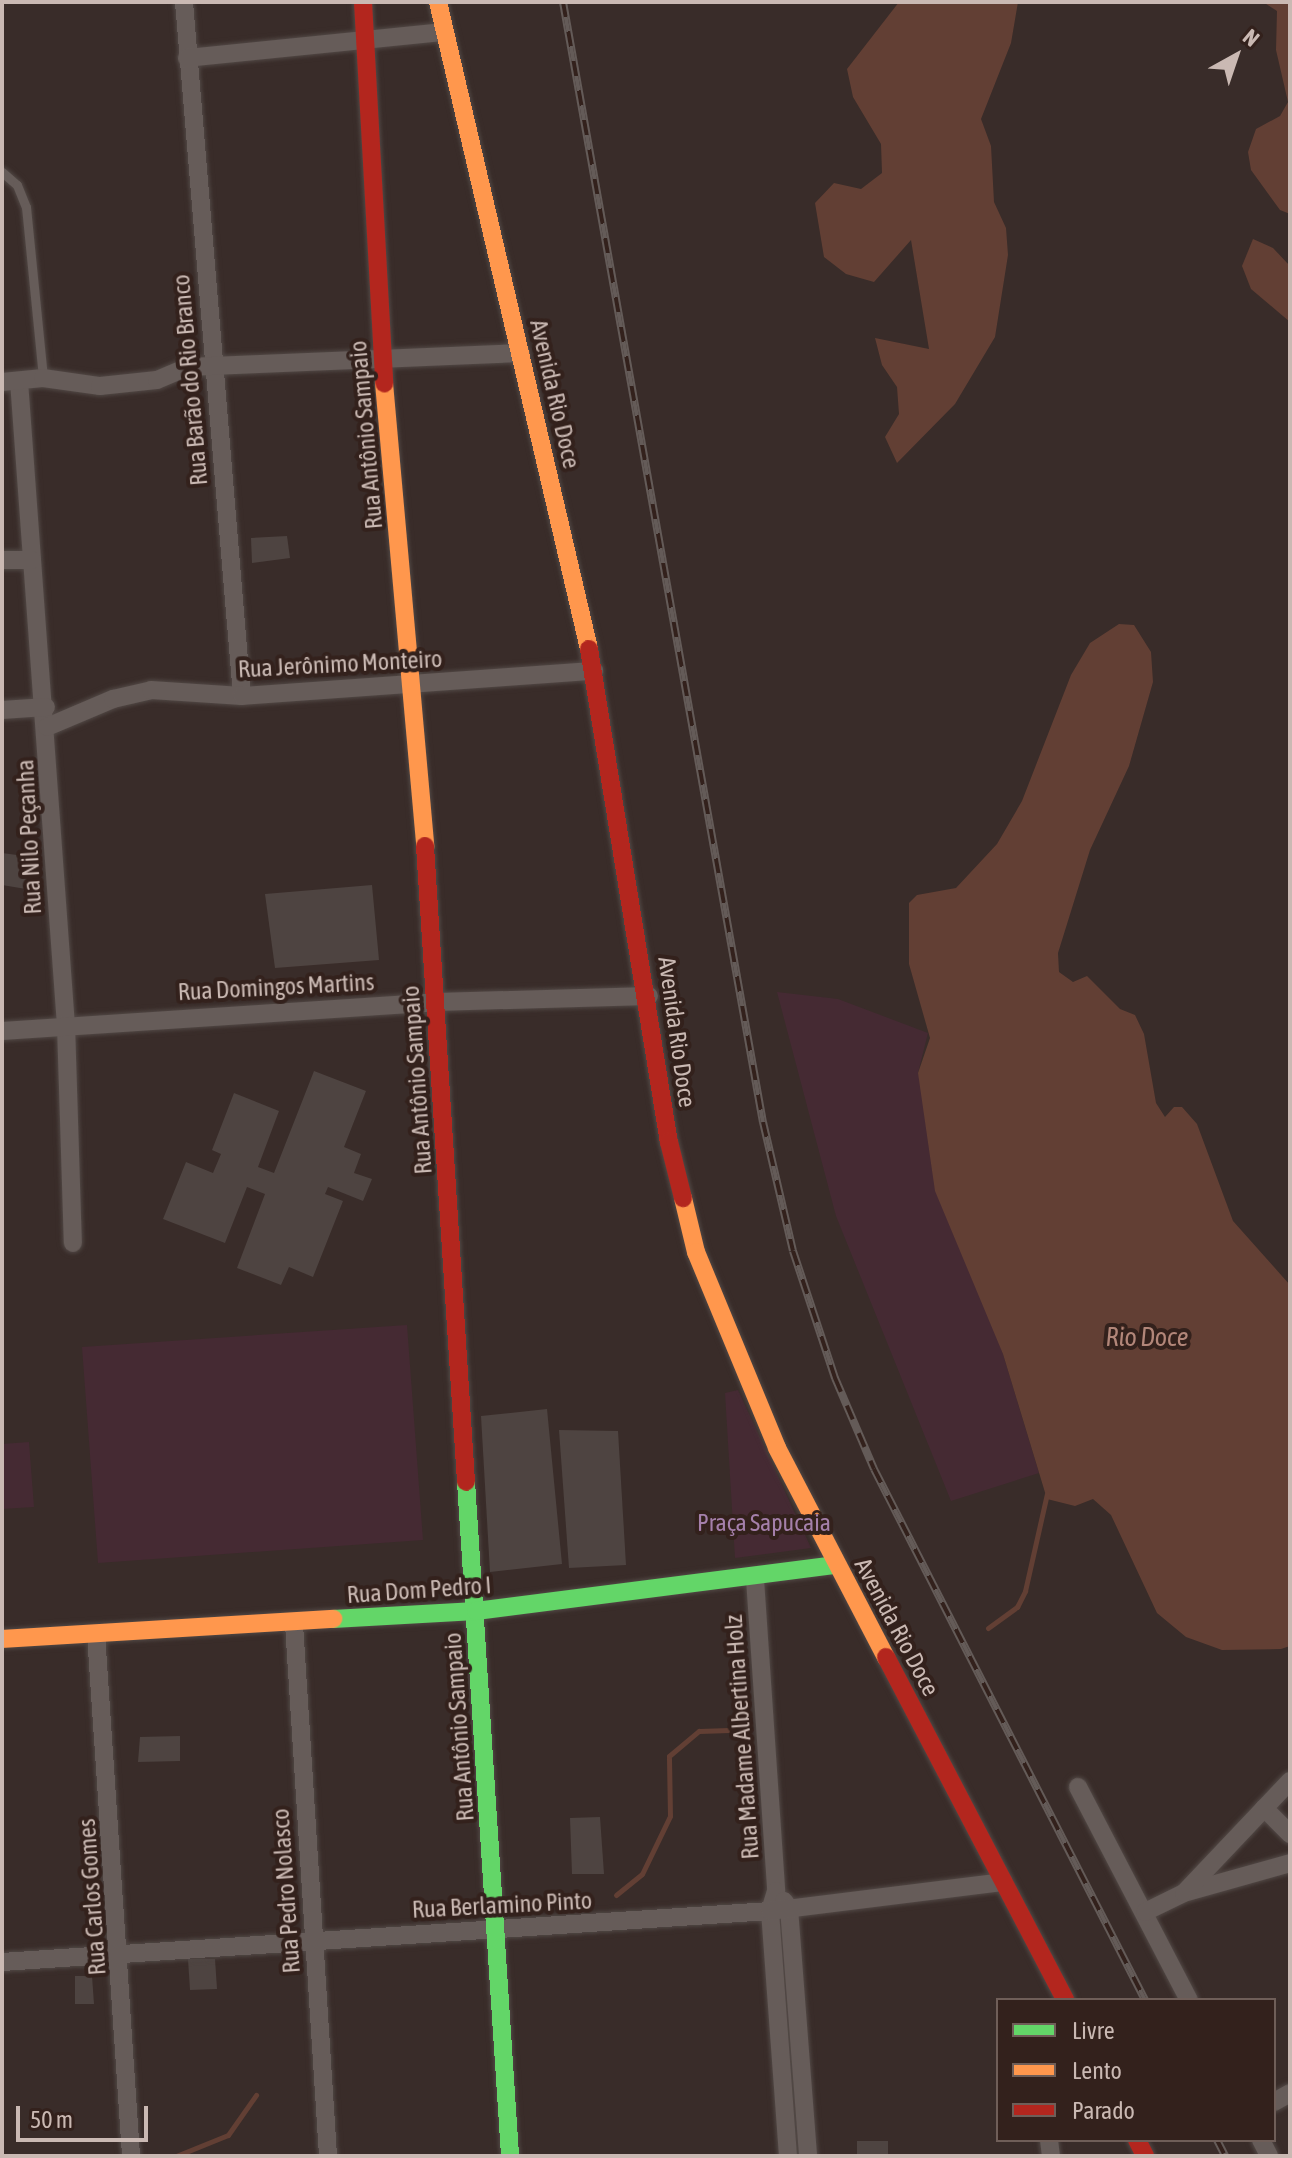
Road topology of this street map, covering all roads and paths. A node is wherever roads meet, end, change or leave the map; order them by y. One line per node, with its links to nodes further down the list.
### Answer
1 (184, 2): 6 (street, Rua Barão do Rio Branco)
2 (363, 2): 5 (street, Rua Antônio Sampaio)
3 (438, 2): 4 (street, Avenida Rio Doce)
4 (443, 32): 5 (street); 8 (street, Avenida Rio Doce)
5 (366, 41): 6 (street); 9 (street, Rua Antônio Sampaio)
6 (187, 58): 10 (street, Rua Barão do Rio Branco)
7 (2, 172): 11 (lane)
8 (521, 353): 9 (street); 15 (street, Avenida Rio Doce)
9 (382, 362): 10 (street); 16 (street, Rua Antônio Sampaio)
10 (213, 366): 11 (street); 17 (street, Rua Barão do Rio Branco)
11 (43, 378): 12 (street)
12 (11, 382): 14 (street, Rua Nilo Peçanha)
13 (2, 560): 14 (street)
14 (32, 560): 18 (street, Rua Nilo Peçanha)
15 (594, 671): 16 (street, Rua Jerônimo Monteiro); 21 (street, Avenida Rio Doce)
16 (415, 685): 17 (street, Rua Jerônimo Monteiro); 22 (street, Rua Antônio Sampaio)
17 (242, 696): 20 (street, Rua Jerônimo Monteiro)
18 (46, 707): 19 (street); 20 (street, Rua Nilo Peçanha)
19 (2, 710)
20 (47, 727): 23 (street, Rua Nilo Peçanha)
21 (649, 996): 22 (street, Rua Domingos Martins); 26 (street, Avenida Rio Doce)
22 (436, 1002): 23 (street, Rua Domingos Martins); 28 (street, Rua Antônio Sampaio)
23 (66, 1025): 24 (street, Rua Domingos Martins); 25 (street, Rua Nilo Peçanha)
24 (2, 1031)
25 (73, 1243)
26 (837, 1565): 27 (street, Rua Dom Pedro I); 37 (street, Avenida Rio Doce)
27 (755, 1579): 28 (street, Rua Dom Pedro I); 38 (street, Rua Madame Albertina Holz)
28 (476, 1611): 29 (street, Rua Dom Pedro I); 43 (street, Rua Antônio Sampaio)
29 (294, 1624): 30 (street, Rua Dom Pedro I); 44 (street, Rua Pedro Nolasco)
30 (96, 1634): 31 (street, Rua Dom Pedro I); 45 (street, Rua Carlos Gomes)
31 (2, 1639)
32 (1290, 1781): 34 (street)
33 (1078, 1787): 42 (street)
34 (1264, 1808): 35 (street); 39 (street)
35 (1290, 1834)
36 (1290, 1863): 39 (street)
37 (1003, 1882): 40 (street, Rua Berlamino Pinto); 47 (street, Avenida Rio Doce)
38 (776, 1891): 40 (street, Rua Madame Albertina Holz); 41 (street, Rua Madame Albertina Holz)
39 (1184, 1893): 42 (street)
40 (789, 1908): 41 (street, Rua Berlamino Pinto); 53 (street)
41 (770, 1911): 43 (street, Rua Berlamino Pinto); 52 (street, Rua Madame Albertina Holz)
42 (1145, 1912): 48 (street)
43 (497, 1931): 44 (street, Rua Berlamino Pinto); 51 (street, Rua Antônio Sampaio)
44 (313, 1939): 45 (street, Rua Berlamino Pinto); 50 (street, Rua Pedro Nolasco)
45 (121, 1953): 46 (street, Rua Berlamino Pinto); 49 (street, Rua Carlos Gomes)
46 (2, 1962)
47 (1054, 1991)
48 (1188, 1998)
49 (131, 2156)
50 (328, 2156)
51 (510, 2156)
52 (788, 2156)
53 (808, 2156)

